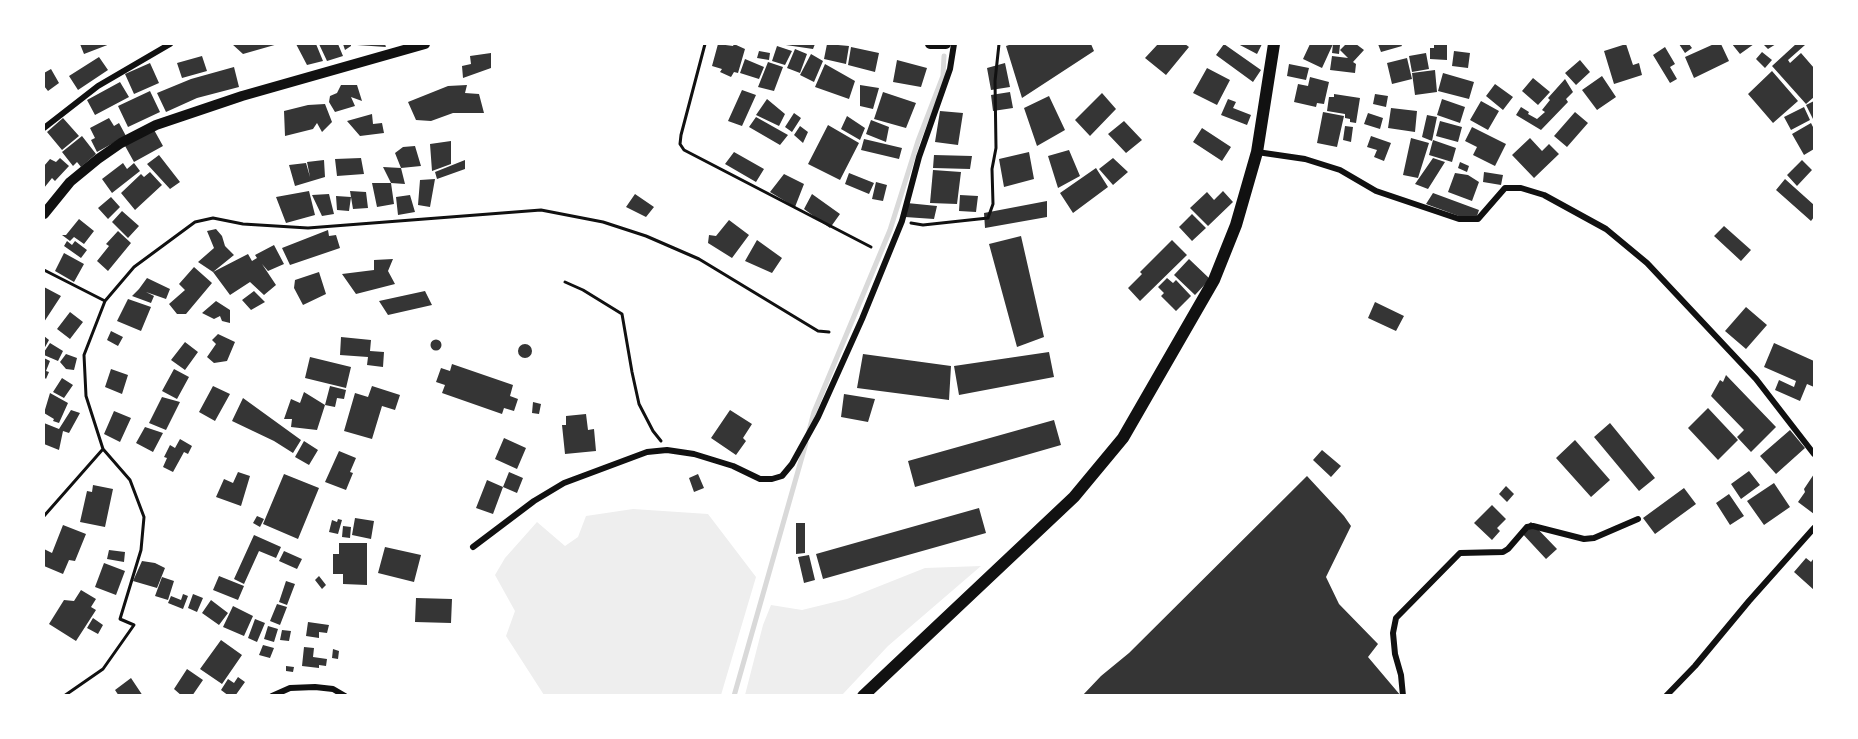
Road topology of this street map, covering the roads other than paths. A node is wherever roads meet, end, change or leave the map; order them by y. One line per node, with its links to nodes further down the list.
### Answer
1 (171, 44): 7 (street)
2 (425, 44): 9 (street)
3 (930, 44): 4 (street)
4 (946, 44)
5 (954, 44): 13 (street)
6 (1274, 44): 8 (main road)
7 (44, 128)
8 (1257, 152): 10 (street); 16 (main road)
9 (44, 214)
10 (1815, 454)
11 (1638, 519): 17 (street)
12 (1815, 528): 18 (street)
13 (472, 547)
14 (272, 696): 15 (street)
15 (345, 696)
16 (863, 696)
17 (1403, 696)
18 (1666, 696)

